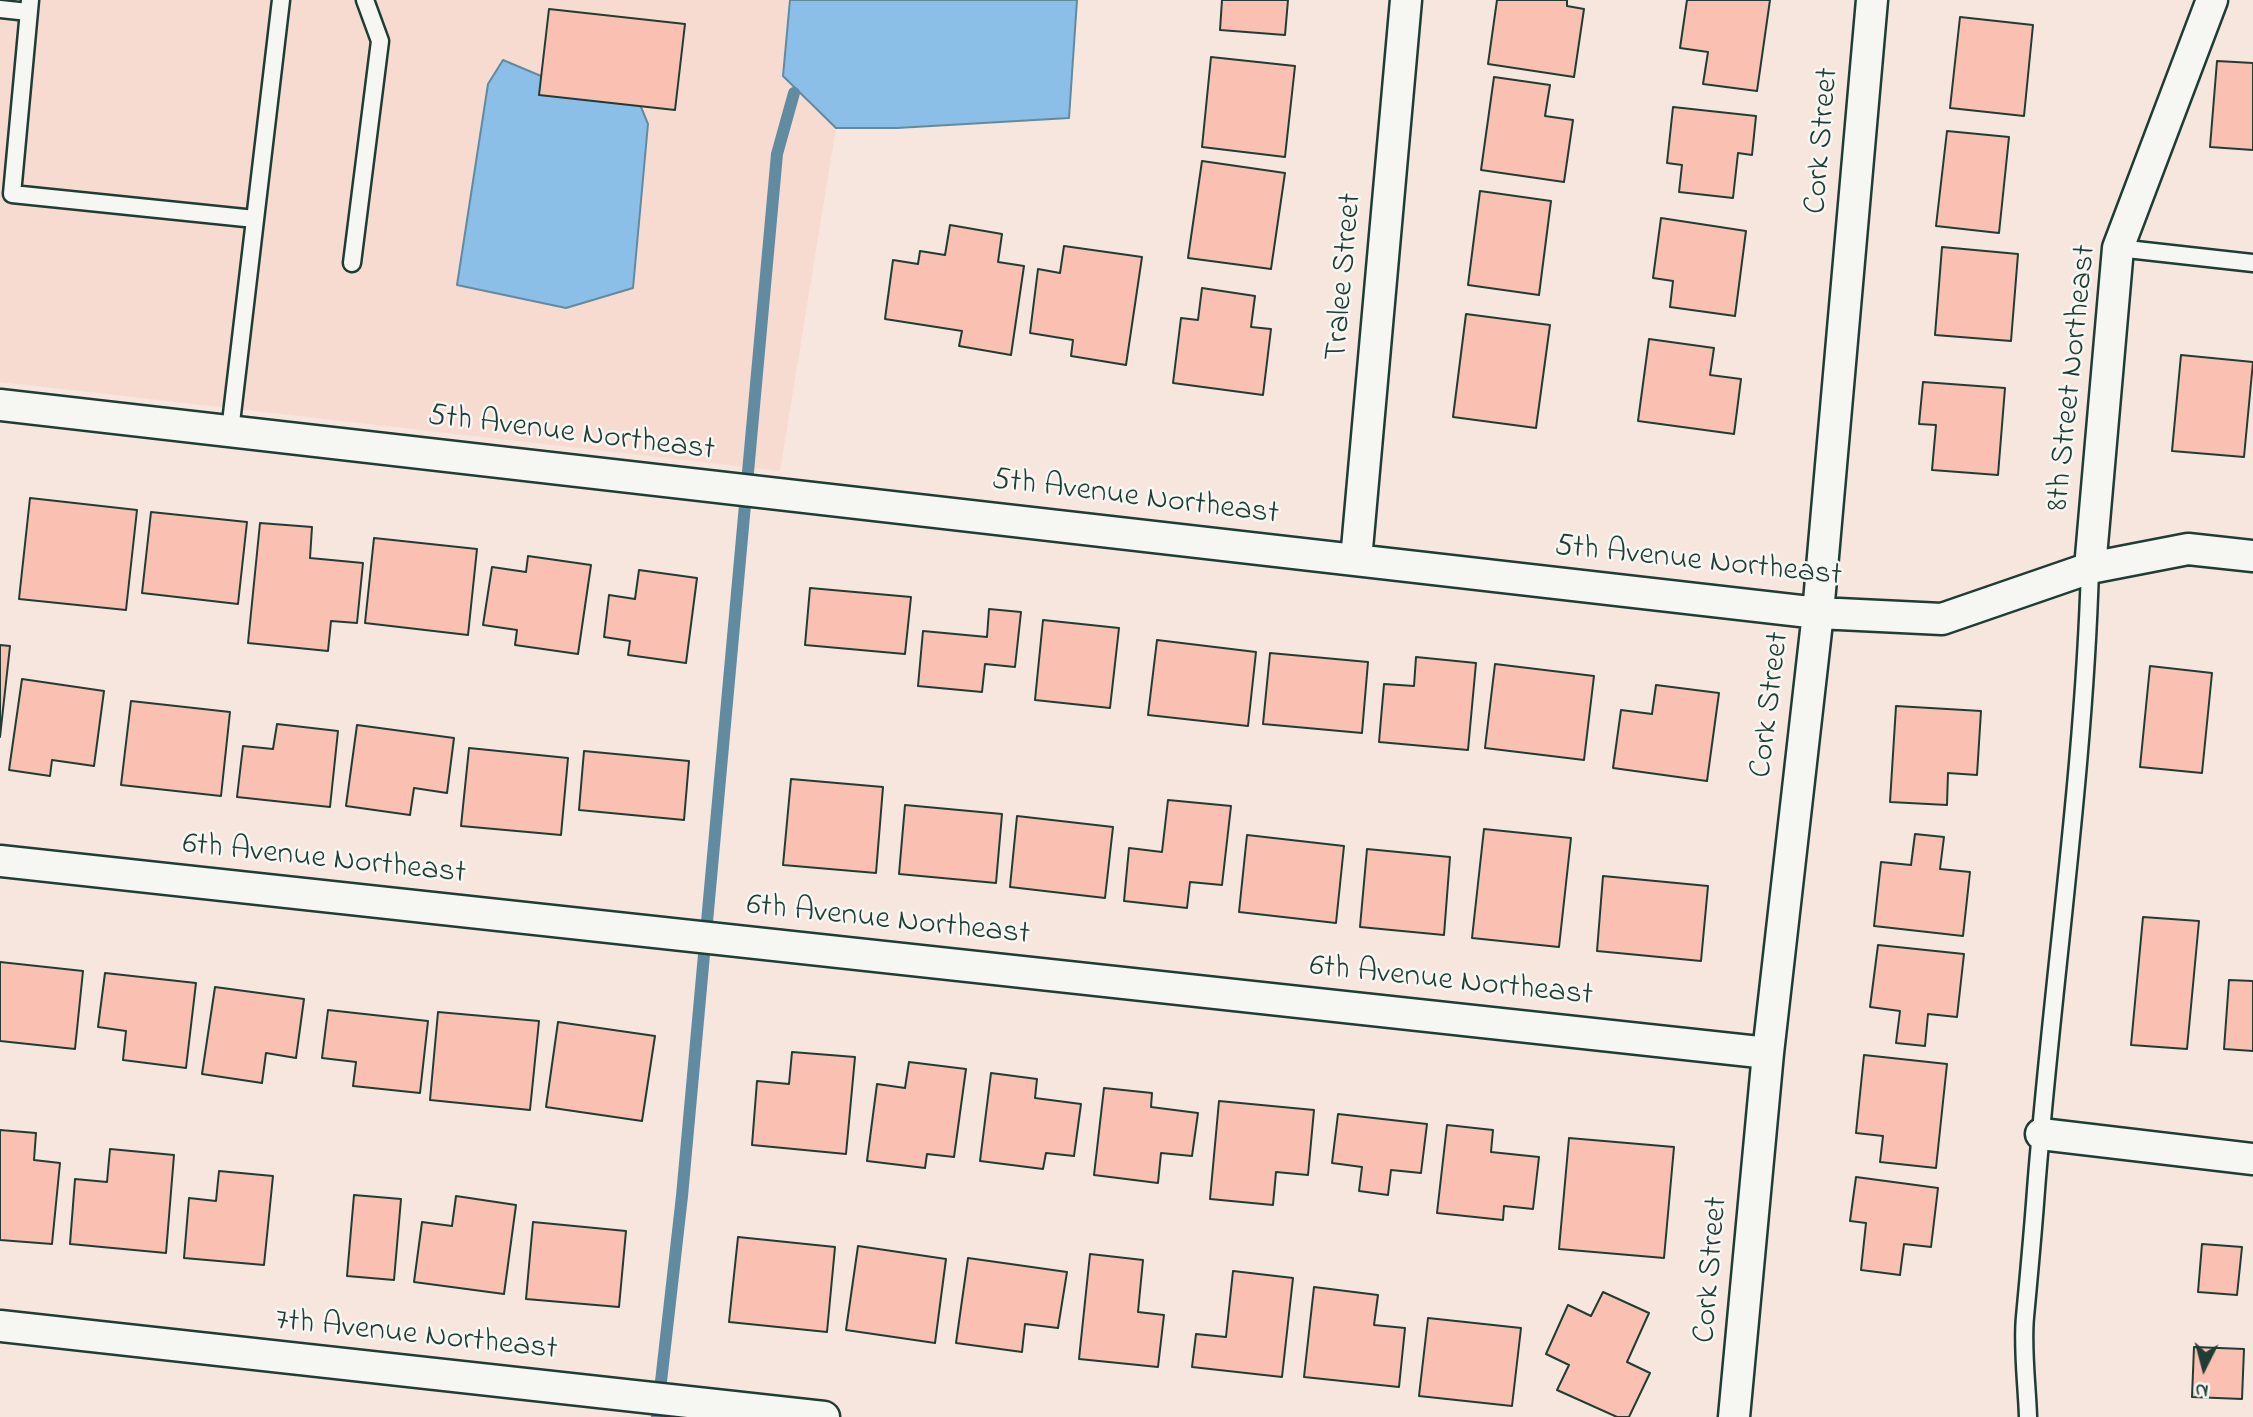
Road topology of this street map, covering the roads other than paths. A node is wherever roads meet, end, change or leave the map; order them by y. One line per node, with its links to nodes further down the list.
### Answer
1 (281, 0): 8 (lane)
2 (365, 0): 10 (lane)
3 (1406, 0): 15 (street, Tralee Street)
4 (1872, 0): 17 (street, Cork Street)
5 (2212, 0): 9 (street, 8th Street Northeast)
6 (29, 6): 7 (lane); 8 (lane)
7 (0, 9)
8 (255, 219): 13 (lane)
9 (2118, 248): 11 (lane); 16 (street, 8th Street Northeast)
10 (352, 263)
11 (2253, 263)
12 (0, 405): 13 (street, 5th Avenue Northeast)
13 (230, 431): 15 (street, 5th Avenue Northeast)
14 (2253, 556): 16 (street, 5th Avenue Northeast)
15 (1356, 560): 17 (street, 5th Avenue Northeast)
16 (2090, 568): 17 (street, 5th Avenue Northeast); 20 (lane)
17 (1818, 613): 19 (street, Cork Street)
18 (0, 861): 19 (street, 6th Avenue Northeast)
19 (1768, 1053): 24 (street, Cork Street)
20 (2040, 1135): 21 (street); 25 (lane)
21 (2253, 1158)
22 (0, 1326): 23 (street, 7th Avenue Northeast)
23 (824, 1417)
24 (1734, 1417)
25 (2028, 1417)

